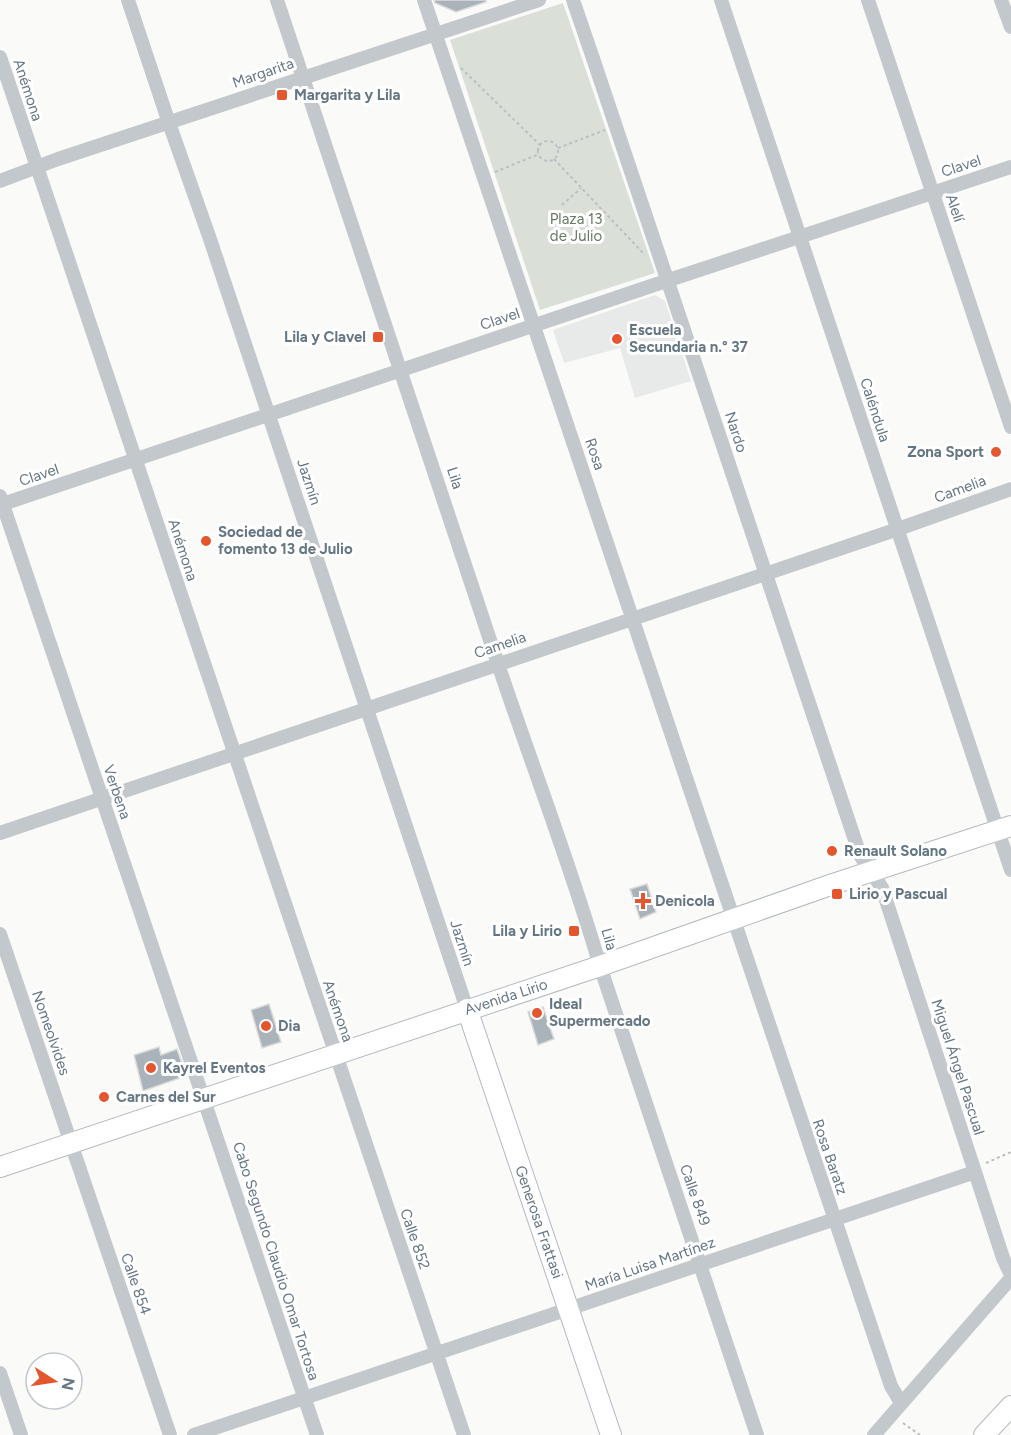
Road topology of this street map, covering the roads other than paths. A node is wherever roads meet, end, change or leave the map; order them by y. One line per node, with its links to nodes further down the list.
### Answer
1 (128, 0): 13 (street, Jazmín)
2 (277, 0): 12 (street, Lila)
3 (424, 0): 10 (street, Rosa)
4 (539, 0): 10 (street, Margarita)
5 (573, 0): 19 (street, Nardo)
6 (721, 0): 18 (street, Caléndula)
7 (868, 0): 17 (street, Alelí)
8 (1001, 0): 9 (street)
9 (1011, 27)
10 (436, 35): 12 (street, Margarita); 20 (street, Rosa)
11 (0, 57): 15 (street, Anémona)
12 (303, 77): 13 (street, Margarita); 21 (street, Lila)
13 (169, 123): 15 (street, Margarita); 22 (street, Jazmín)
14 (1011, 167): 17 (street, Clavel)
15 (37, 168): 16 (street, Margarita); 24 (street, Anémona)
16 (0, 181)
17 (933, 193): 18 (street, Clavel); 23 (street, Alelí)
18 (801, 237): 19 (street, Clavel); 27 (street, Caléndula)
19 (669, 280): 20 (street, Clavel); 28 (street, Nardo)
20 (534, 325): 21 (street, Clavel); 29 (street, Rosa)
21 (402, 370): 22 (street, Clavel); 30 (street, Lila)
22 (269, 415): 24 (street, Clavel); 31 (street, Jazmín)
23 (1011, 427)
24 (135, 460): 26 (street, Clavel); 32 (street, Anémona)
25 (1011, 489): 27 (street, Camelia)
26 (1, 502): 33 (street, Verbena)
27 (897, 529): 28 (street, Camelia); 34 (street, Caléndula)
28 (764, 573): 29 (street, Camelia); 37 (street, Nardo)
29 (633, 618): 30 (street, Camelia); 38 (street, Rosa)
30 (498, 663): 31 (street, Camelia); 40 (street, Lila)
31 (366, 708): 32 (street, Camelia); 41 (street, Jazmín)
32 (233, 753): 33 (street, Camelia); 42 (street, Anémona)
33 (102, 797): 35 (street, Camelia); 43 (street, Verbena)
34 (1004, 828): 36 (street, Caléndula); 37 (main road, Avenida Lirio)
35 (0, 832)
36 (1011, 870)
37 (870, 872): 38 (main road, Avenida Lirio); 46 (street, Miguel Ángel Pascual)
38 (733, 919): 40 (main road, Avenida Lirio); 47 (street, Rosa Baratz)
39 (0, 934): 44 (street, Nomeolvides)
40 (600, 966): 41 (main road, Avenida Lirio); 48 (street, Calle 849)
41 (467, 1009): 42 (main road, Avenida Lirio); 50 (main road, Generosa Frattasi)
42 (335, 1054): 43 (main road, Avenida Lirio); 51 (street, Calle 852)
43 (204, 1098): 44 (main road, Avenida Lirio); 53 (street, Cabo Segundo Claudio Omar Tortosa)
44 (71, 1143): 45 (main road, Avenida Lirio); 57 (street, Calle 854)
45 (0, 1167)
46 (975, 1173): 47 (street, María Luisa Martínez); 49 (street, Miguel Ángel Pascual)
47 (833, 1219): 48 (street, María Luisa Martínez); 54 (street, Rosa Baratz)
48 (701, 1264): 50 (street, María Luisa Martínez); 62 (street, Calle 849)
49 (1011, 1277): 54 (street)
50 (568, 1309): 51 (street, María Luisa Martínez); 61 (main road, Generosa Frattasi)
51 (436, 1354): 53 (street, María Luisa Martínez); 60 (street, Calle 852)
52 (0, 1373): 56 (street)
53 (304, 1399): 58 (street, María Luisa Martínez); 59 (street, Cabo Segundo Claudio Omar Tortosa)
54 (901, 1403): 63 (street)
55 (1011, 1406): 64 (main road)
56 (21, 1435)
57 (170, 1435)
58 (194, 1435)
59 (317, 1435)
60 (464, 1435)
61 (611, 1435)
62 (757, 1435)
63 (874, 1435)
64 (984, 1435)

